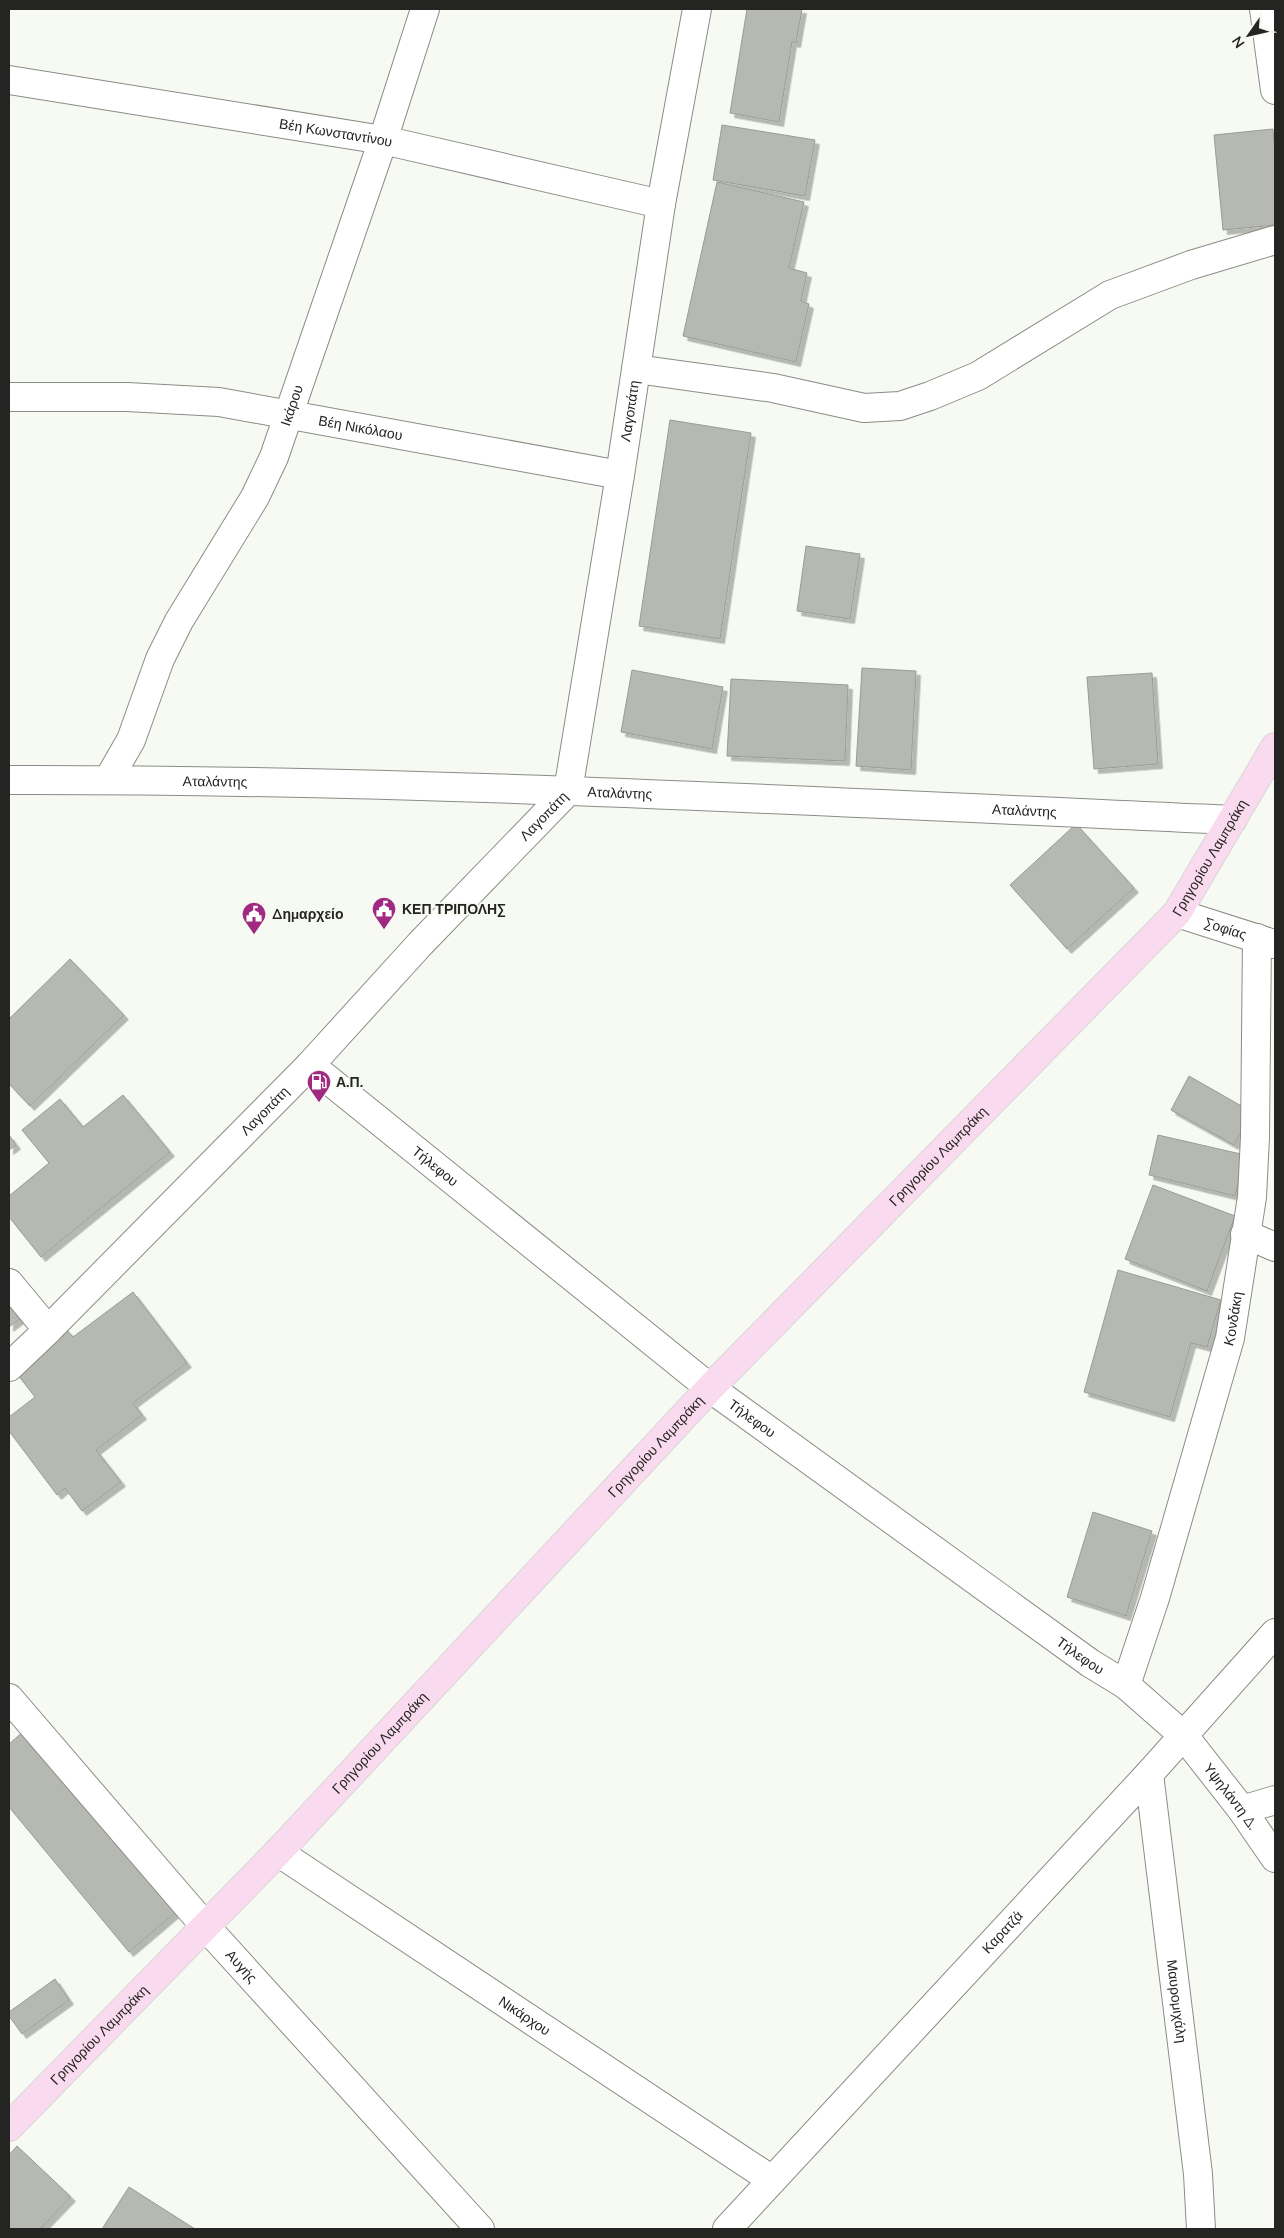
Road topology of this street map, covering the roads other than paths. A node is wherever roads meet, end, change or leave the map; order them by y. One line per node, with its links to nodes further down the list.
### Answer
1 (425, 9): 6 (street, Ικάρου)
2 (697, 9): 7 (street, Λαγοπάτη)
3 (1264, 9): 5 (street)
4 (9, 80): 6 (street, Βέη Κωνσταντίνου)
5 (1275, 90)
6 (384, 140): 7 (street, Βέη Κωνσταντίνου); 11 (street, Ικάρου)
7 (661, 204): 9 (street, Λαγοπάτη)
8 (1275, 240): 9 (street)
9 (636, 368): 12 (street, Λαγοπάτη)
10 (9, 397): 11 (street, Βέη Νικόλαου)
11 (290, 414): 12 (street, Βέη Νικόλαου); 15 (street, Ικάρου)
12 (620, 475): 16 (street, Λαγοπάτη)
13 (1275, 747): 17 (main road, Γρηγορίου Λαμπράκη)
14 (9, 780): 15 (street, Αταλάντης)
15 (108, 780): 16 (street, Αταλάντης)
16 (568, 790): 17 (street, Αταλάντης); 20 (street, Λαγοπάτη)
17 (1232, 820): 18 (main road, Γρηγορίου Λαμπράκη)
18 (1177, 913): 19 (street, Σοφίας); 28 (main road, Γρηγορίου Λαμπράκη)
19 (1266, 941): 22 (street, Κονδάκη)
20 (310, 1065): 26 (street, Λαγοπάτη); 28 (street, Τήλεφου)
21 (1275, 1183): 22 (street)
22 (1252, 1197): 23 (street, Κονδάκη)
23 (1245, 1234): 24 (street); 30 (street, Κονδάκη)
24 (1275, 1247)
25 (9, 1283): 26 (street)
26 (48, 1330): 27 (street, Λαγοπάτη)
27 (9, 1367)
28 (710, 1388): 30 (street, Τήλεφου); 36 (main road, Γρηγορίου Λαμπράκη)
29 (1275, 1632): 32 (street, Καρατζά)
30 (1126, 1685): 32 (street, Τήλεφου)
31 (9, 1698): 38 (street, Αυγής)
32 (1184, 1736): 33 (street, Καρατζά); 35 (street, Υψηλάντη Δ.)
33 (1149, 1774): 40 (street, Καρατζά); 43 (street, Μαυρομιχάλη)
34 (1275, 1800): 35 (street)
35 (1242, 1810): 37 (street, Υψηλάντη Δ.)
36 (278, 1852): 38 (main road, Γρηγορίου Λαμπράκη); 40 (street, Νικάρχου)
37 (1275, 1858)
38 (205, 1926): 39 (main road, Γρηγορίου Λαμπράκη); 41 (street, Αυγής)
39 (9, 2127)
40 (772, 2180): 42 (street, Καρατζά)
41 (480, 2229)
42 (727, 2229)
43 (1200, 2229)

